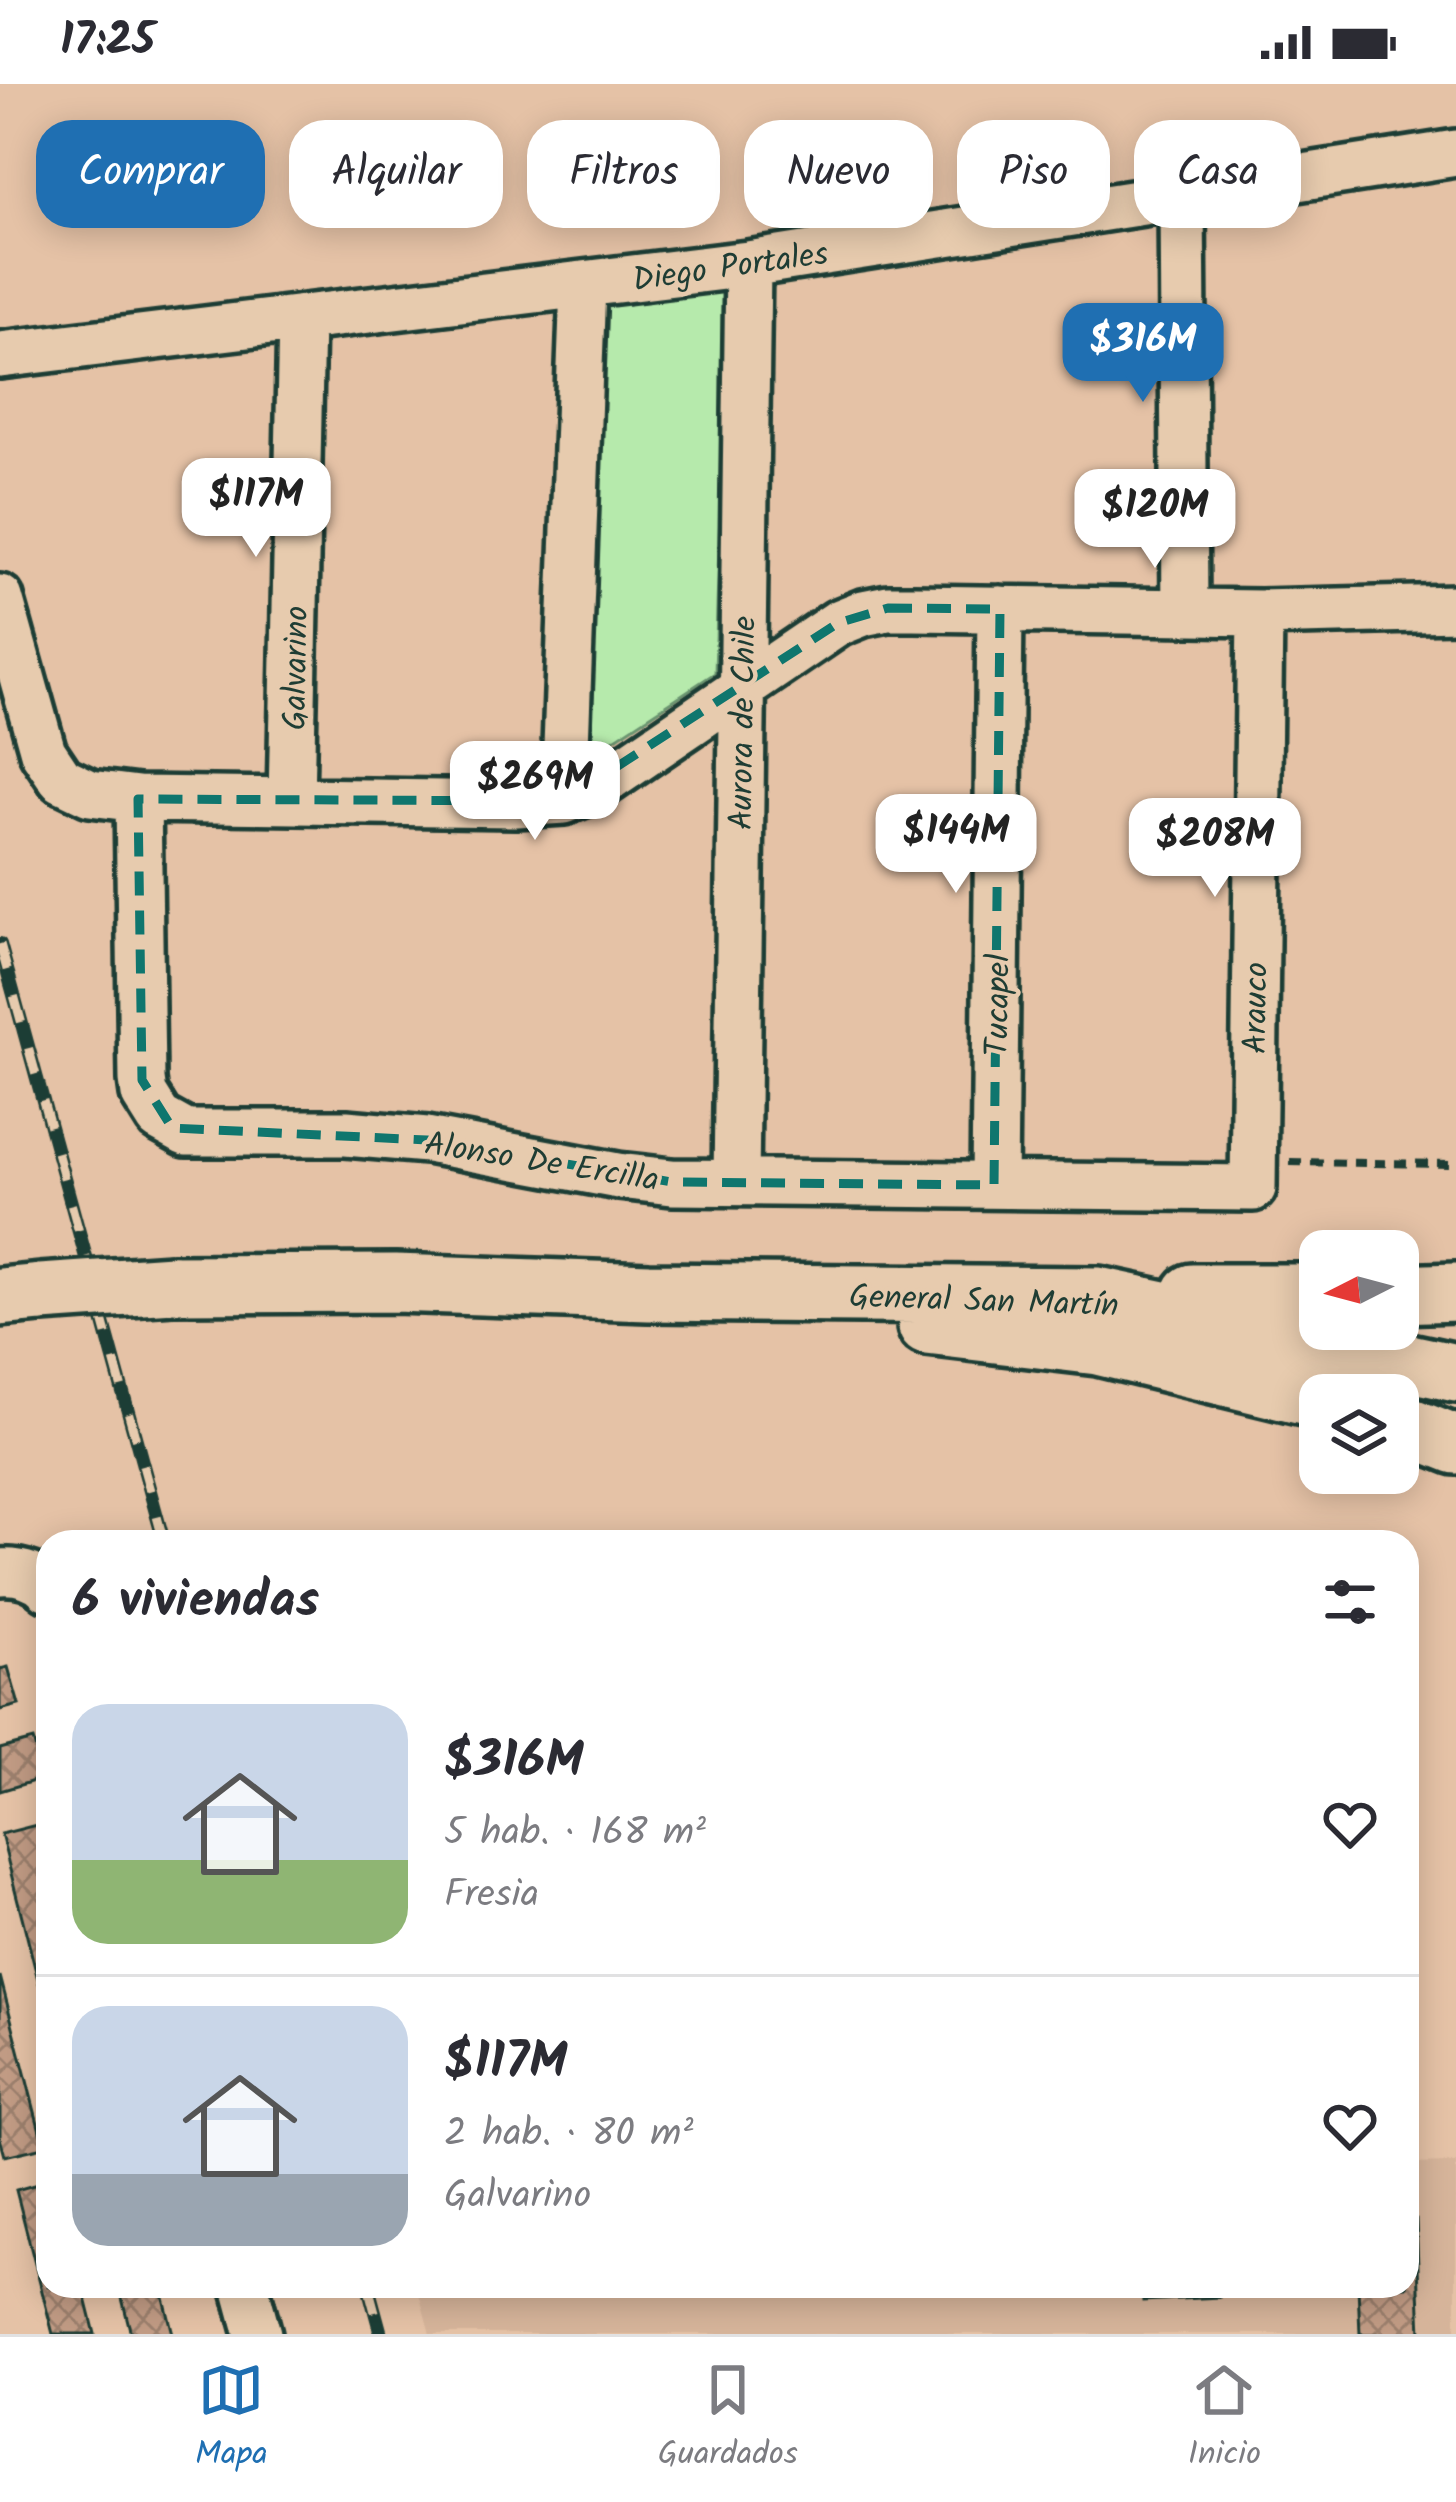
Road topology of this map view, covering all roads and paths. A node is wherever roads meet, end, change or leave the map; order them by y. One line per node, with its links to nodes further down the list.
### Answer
1 (1456, 153): 2 (street, Diego Portales)
2 (1301, 178)
3 (1134, 204): 5 (street, Diego Portales)
4 (1182, 228): 12 (street)
5 (748, 264): 6 (street, Diego Portales); 14 (street, Aurora de Chile)
6 (583, 285): 7 (street, Diego Portales); 17 (street)
7 (301, 319): 8 (street, Diego Portales); 16 (street, Galvarino)
8 (0, 355)
9 (0, 598): 15 (street)
10 (1456, 608): 13 (street)
11 (1000, 609): 12 (street); 14 (street); 21 (street, Tucapel)
12 (1185, 612): 13 (street)
13 (1260, 613): 19 (street, Arauco)
14 (742, 686): 17 (street); 20 (street, Aurora de Chile)
15 (138, 799): 16 (street); 20 (street, Alonso De Ercilla)
16 (291, 801): 17 (street)
17 (565, 802)
18 (1456, 1164): 19 (path)
19 (1252, 1175): 21 (street, Alonso De Ercilla)
20 (736, 1182): 21 (street, Alonso De Ercilla)
21 (994, 1185)
22 (649, 1292): 26 (main road, General San Martín, bridge); 27 (main road, General San Martín); 29 (main road, General San Martín)
23 (1456, 1292): 25 (main road)
24 (1299, 1293): 27 (main road)
25 (1419, 1293)
26 (21, 1295)
27 (1097, 1296): 28 (main road, General San Martín)
28 (1456, 1373)
29 (1299, 1395)
30 (1419, 1423): 31 (main road)
31 (1456, 1428)
32 (1419, 1429): 33 (main road)
33 (1456, 1444)
34 (0, 1572): 35 (street)
35 (36, 1581)
36 (248, 2298): 37 (street)
37 (258, 2334)

